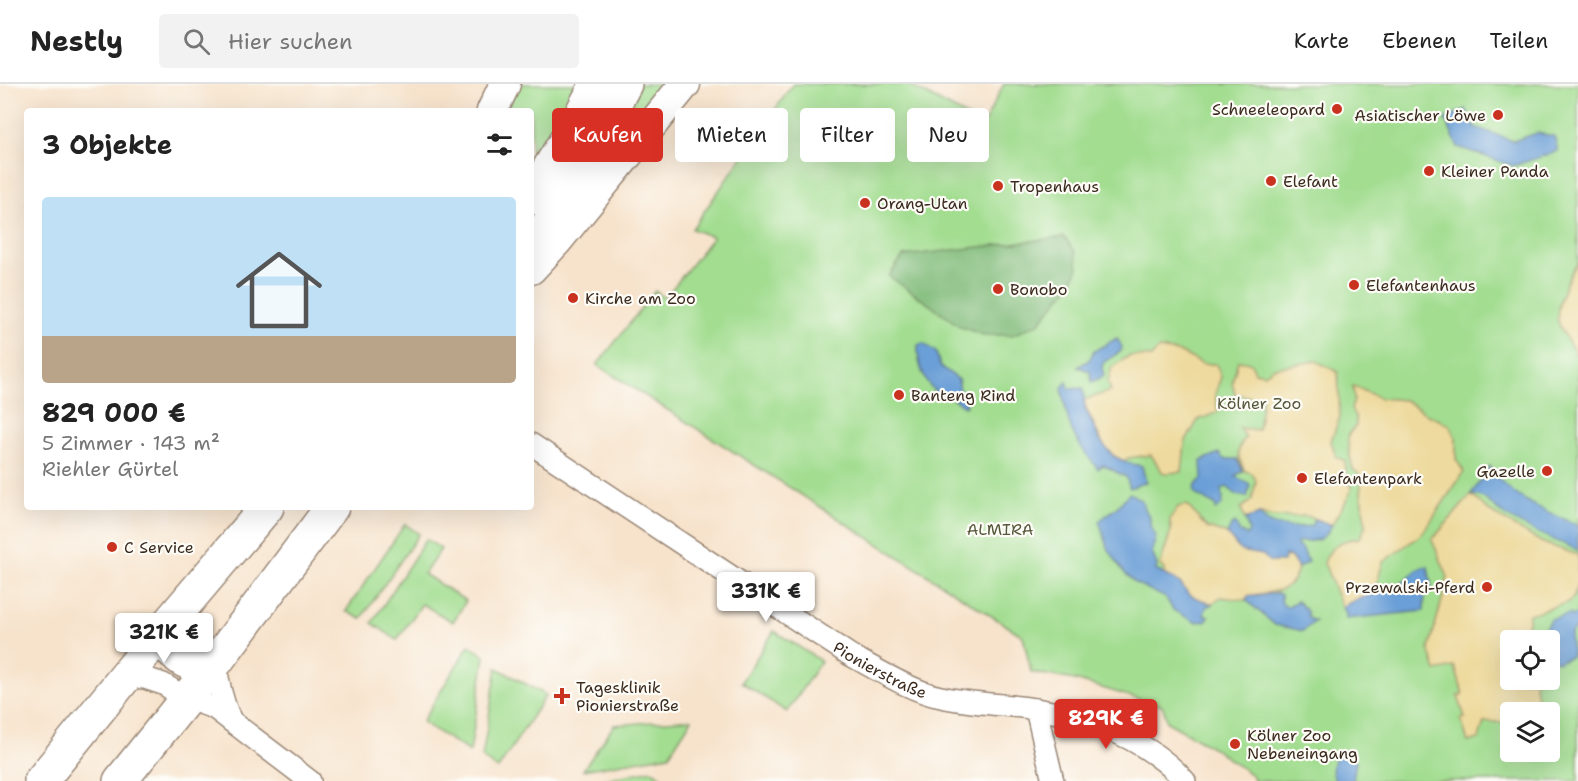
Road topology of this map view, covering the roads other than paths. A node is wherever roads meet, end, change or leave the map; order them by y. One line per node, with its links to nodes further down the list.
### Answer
1 (505, 84): 5 (main road)
2 (597, 84): 6 (main road)
3 (625, 84): 7 (main road)
4 (685, 84): 8 (main road)
5 (493, 108)
6 (534, 193)
7 (534, 245)
8 (534, 266)
9 (534, 446): 16 (street, Pionierstraße)
10 (264, 510): 12 (main road)
11 (330, 510): 13 (main road)
12 (168, 624): 13 (main road); 14 (main road)
13 (216, 662): 15 (main road); 17 (street)
14 (126, 677): 15 (street); 18 (main road)
15 (186, 698): 17 (street); 19 (main road)
16 (1036, 709): 21 (street); 22 (street, Pionierstraße)
17 (232, 722): 20 (street)
18 (40, 781)
19 (120, 781)
20 (310, 781)
21 (1053, 781)
22 (1185, 781)

